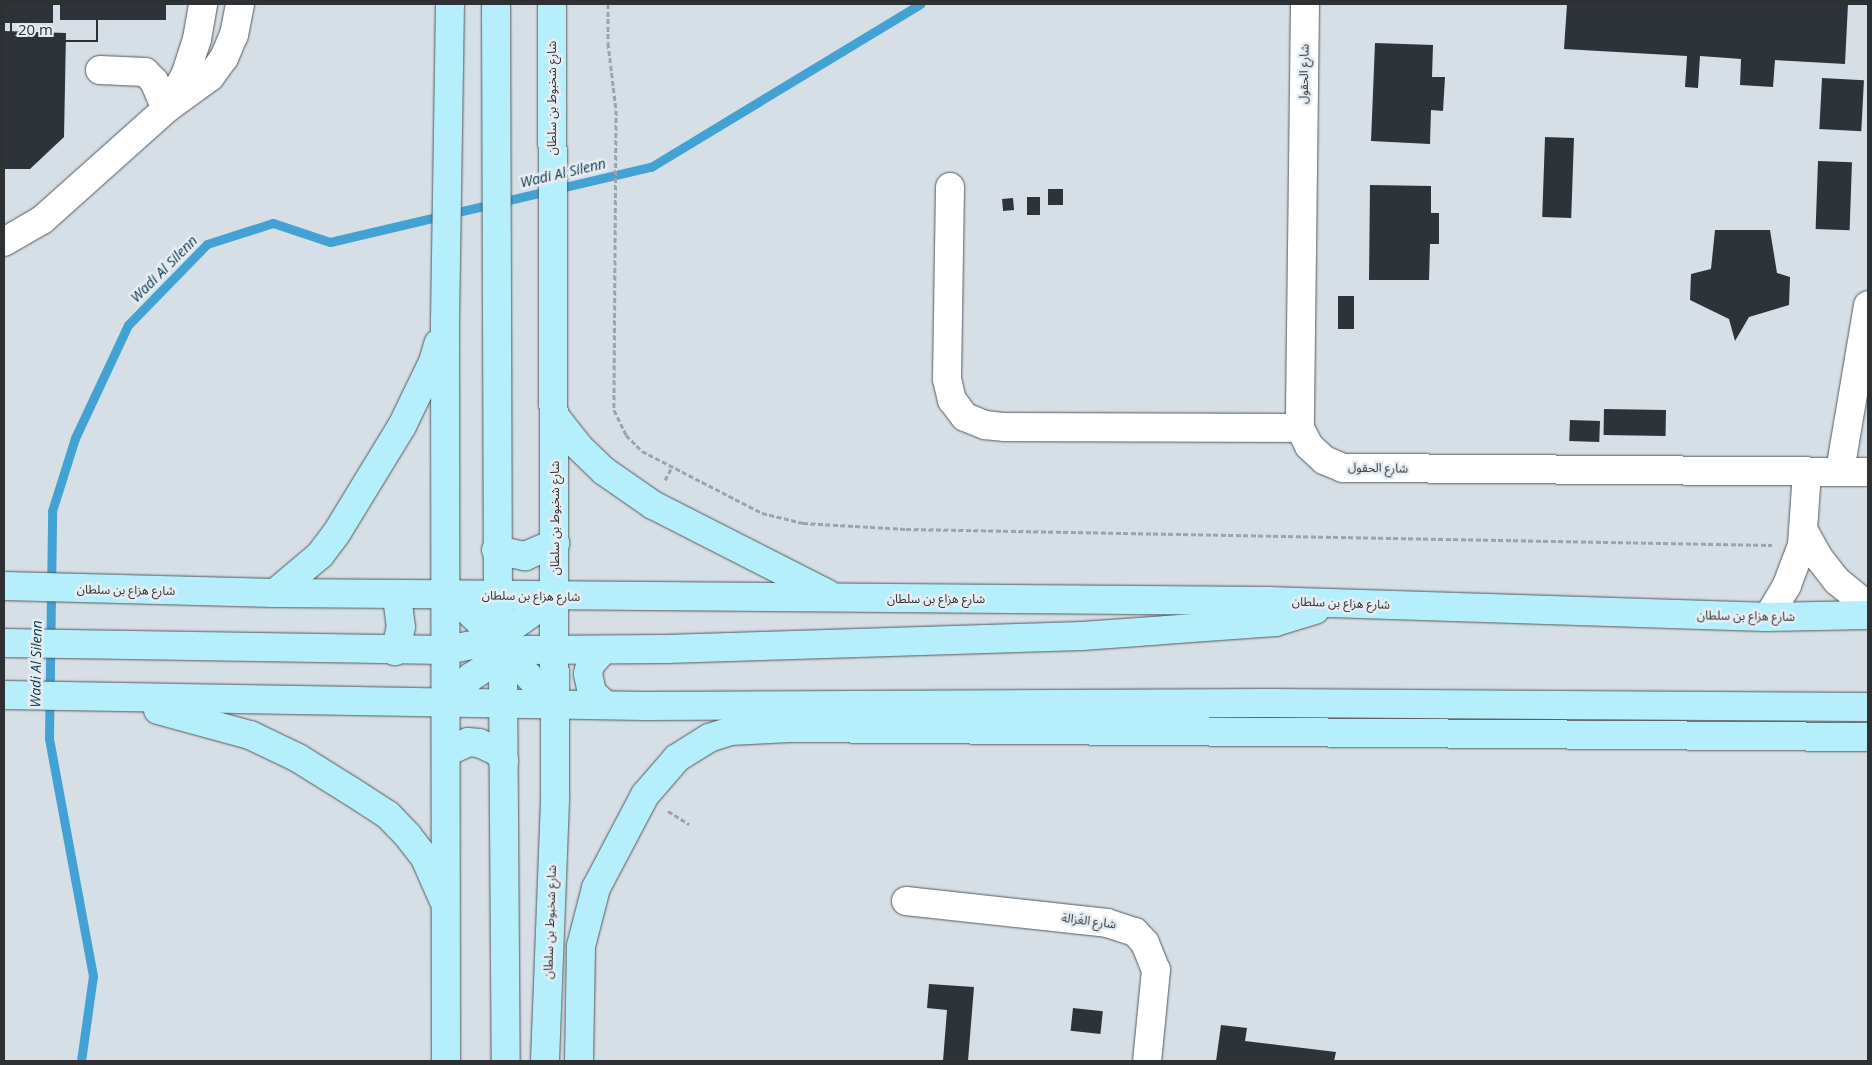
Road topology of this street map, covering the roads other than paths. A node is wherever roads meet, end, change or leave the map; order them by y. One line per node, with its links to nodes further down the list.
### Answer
1 (203, 4): 8 (street)
2 (240, 4): 8 (street)
3 (450, 4): 12 (main road)
4 (496, 4): 20 (main road)
5 (552, 4): 13 (main road, شارع شخبوط بن سلطان)
6 (1305, 4): 14 (street, شارع الحقول)
7 (100, 70): 8 (street)
8 (166, 109): 10 (street)
9 (950, 188): 14 (street)
10 (4, 242)
11 (1868, 305): 15 (street)
12 (445, 321): 22 (main road); 24 (main road)
13 (554, 414): 19 (main road, شارع شخبوط بن سلطان); 27 (main road)
14 (1300, 428): 16 (street, شارع الحقول)
15 (1840, 471): 16 (street, شارع الحقول); 17 (street, شارع الحقول)
16 (1808, 472): 18 (street)
17 (1868, 472)
18 (1804, 539): 29 (street); 31 (street)
19 (555, 543): 20 (main road); 26 (main road, شارع شخبوط بن سلطان)
20 (496, 550): 25 (main road)
21 (4, 586): 22 (main road, شارع هزاع بن سلطان)
22 (275, 593): 23 (main road, شارع هزاع بن سلطان)
23 (393, 594): 24 (main road, شارع هزاع بن سلطان); 37 (main road)
24 (446, 594): 25 (main road, شارع هزاع بن سلطان); 33 (main road); 35 (main road)
25 (497, 595): 26 (main road, شارع هزاع بن سلطان); 33 (main road)
26 (555, 596): 27 (main road, شارع هزاع بن سلطان); 33 (main road); 34 (main road, شارع شخبوط بن سلطان)
27 (836, 598): 28 (main road, شارع هزاع بن سلطان)
28 (1342, 603): 31 (main road, شارع هزاع بن سلطان); 36 (main road)
29 (1868, 606)
30 (1868, 615): 31 (main road, شارع هزاع بن سلطان)
31 (1768, 617)
32 (4, 644): 37 (main road)
33 (502, 646): 34 (main road); 35 (main road); 40 (main road); 41 (main road); 42 (main road)
34 (555, 649): 36 (main road); 42 (main road, شارع شخبوط بن سلطان)
35 (446, 650): 37 (main road); 40 (main road)
36 (603, 650): 43 (main road)
37 (395, 651)
38 (4, 695): 39 (main road)
39 (110, 698): 40 (main road); 49 (main road)
40 (448, 704): 41 (main road); 46 (main road)
41 (504, 704): 42 (main road); 47 (main road)
42 (555, 704): 43 (main road); 52 (main road, شارع شخبوط بن سلطان)
43 (606, 705): 44 (main road)
44 (1868, 707)
45 (1868, 737): 53 (main road)
46 (447, 752): 47 (main road); 49 (main road)
47 (504, 761): 51 (main road)
48 (906, 900): 54 (street, شارع الغَزالة)
49 (448, 910): 50 (main road)
50 (446, 1061)
51 (506, 1061)
52 (545, 1061)
53 (579, 1061)
54 (1147, 1061)

